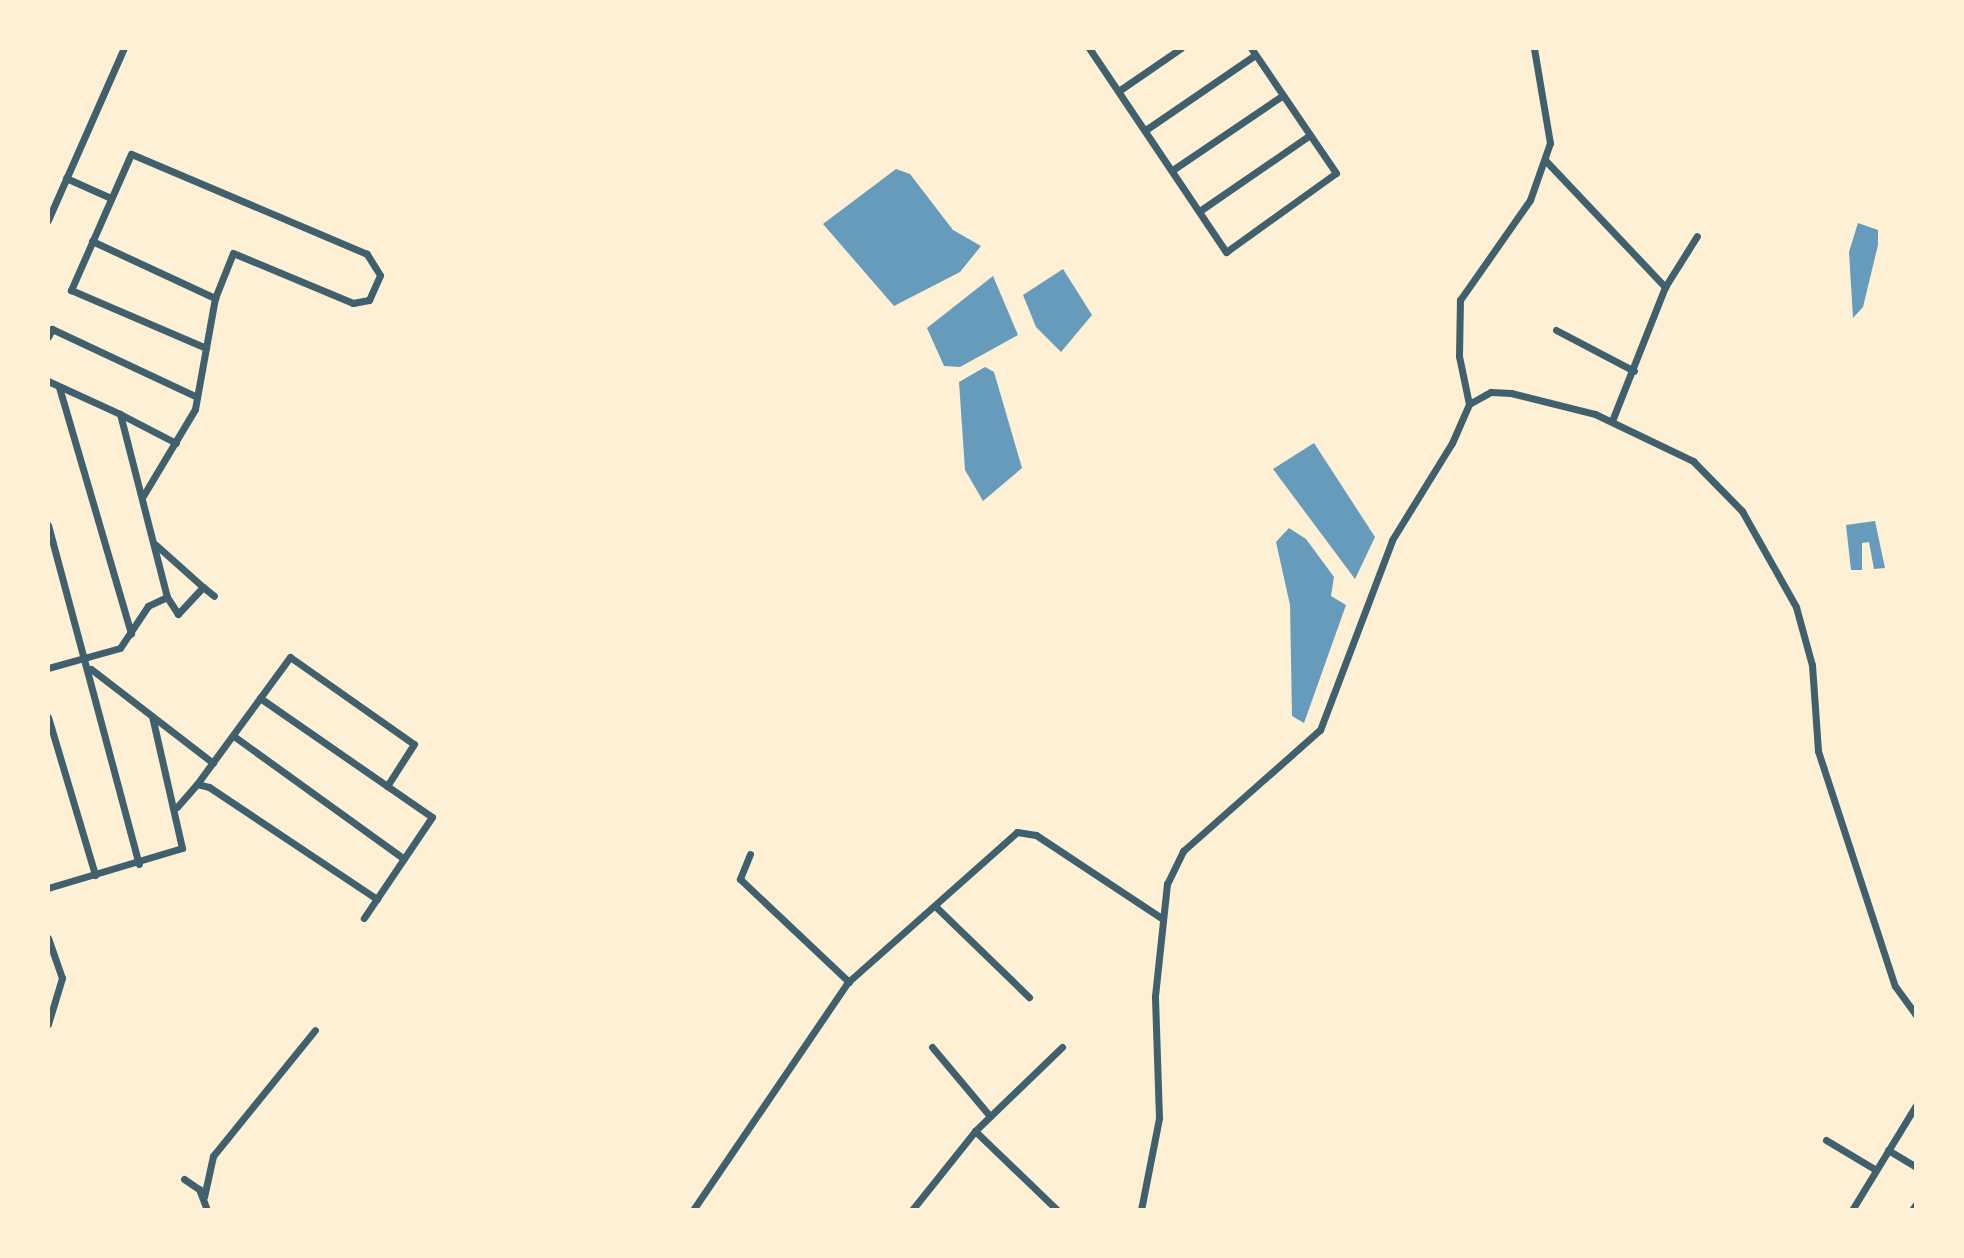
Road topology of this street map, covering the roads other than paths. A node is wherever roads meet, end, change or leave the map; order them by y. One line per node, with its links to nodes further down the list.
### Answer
1 (124, 48): 12 (street)
2 (1089, 48): 6 (street)
3 (1181, 48): 6 (street)
4 (1534, 48): 10 (street)
5 (1253, 51): 7 (street); 8 (street)
6 (1120, 90): 8 (street)
7 (1282, 96): 9 (street); 11 (street)
8 (1147, 129): 11 (street)
9 (1310, 135): 14 (street); 14 (street)
10 (1545, 160): 18 (street); 27 (street)
11 (1174, 169): 14 (street)
12 (66, 178): 13 (street); 15 (street)
13 (111, 198): 17 (street); 19 (street)
14 (1201, 210)
15 (48, 220)
16 (1697, 236): 18 (street)
17 (92, 241): 19 (street); 22 (street)
18 (1665, 287): 23 (street)
19 (215, 298): 22 (street)
20 (1556, 330): 23 (street)
21 (48, 337): 26 (street)
22 (206, 348): 26 (street)
23 (1634, 371): 29 (street)
24 (48, 381): 25 (street)
25 (59, 386): 28 (street); 37 (street)
26 (197, 397): 30 (street)
27 (1469, 404): 29 (street); 55 (street)
28 (120, 414): 30 (street); 31 (street)
29 (1612, 421): 60 (street)
30 (176, 443): 31 (street)
31 (143, 496): 33 (street)
32 (48, 525): 38 (street)
33 (154, 544): 34 (street); 36 (street)
34 (203, 587): 35 (street); 36 (street)
35 (214, 596)
36 (167, 597): 37 (street)
37 (131, 634): 38 (street)
38 (88, 663): 39 (street); 41 (street); 50 (street)
39 (48, 668)
40 (260, 698): 43 (street); 46 (street); 46 (street)
41 (152, 716): 44 (street); 47 (street)
42 (48, 717): 51 (street)
43 (235, 737): 44 (street); 49 (street)
44 (213, 763): 45 (street)
45 (197, 784): 47 (street); 53 (street)
46 (387, 786): 49 (street)
47 (177, 807): 50 (street)
48 (750, 854): 58 (street)
49 (404, 859): 53 (street)
50 (139, 864): 51 (street)
51 (95, 875): 52 (street)
52 (48, 888)
53 (377, 899): 56 (street)
54 (935, 906): 55 (street); 58 (street); 59 (street)
55 (1160, 917): 79 (street)
56 (364, 918)
57 (48, 938): 61 (street)
58 (849, 982): 76 (street)
59 (1029, 997)
60 (1916, 1015)
61 (48, 1024)
62 (315, 1030): 73 (street)
63 (932, 1047): 66 (street)
64 (1062, 1047): 66 (street)
65 (1916, 1105): 69 (street)
66 (990, 1116): 67 (street)
67 (975, 1131): 77 (street); 78 (street)
68 (1826, 1140): 71 (street)
69 (1888, 1150): 70 (street); 71 (street)
70 (1916, 1167)
71 (1876, 1170): 80 (street)
72 (184, 1179): 73 (street)
73 (204, 1197): 75 (street)
74 (1916, 1204): 81 (street)
75 (207, 1210)
76 (693, 1210)
77 (912, 1210)
78 (1057, 1210)
79 (1141, 1210)
80 (1852, 1210)
81 (1912, 1210)

